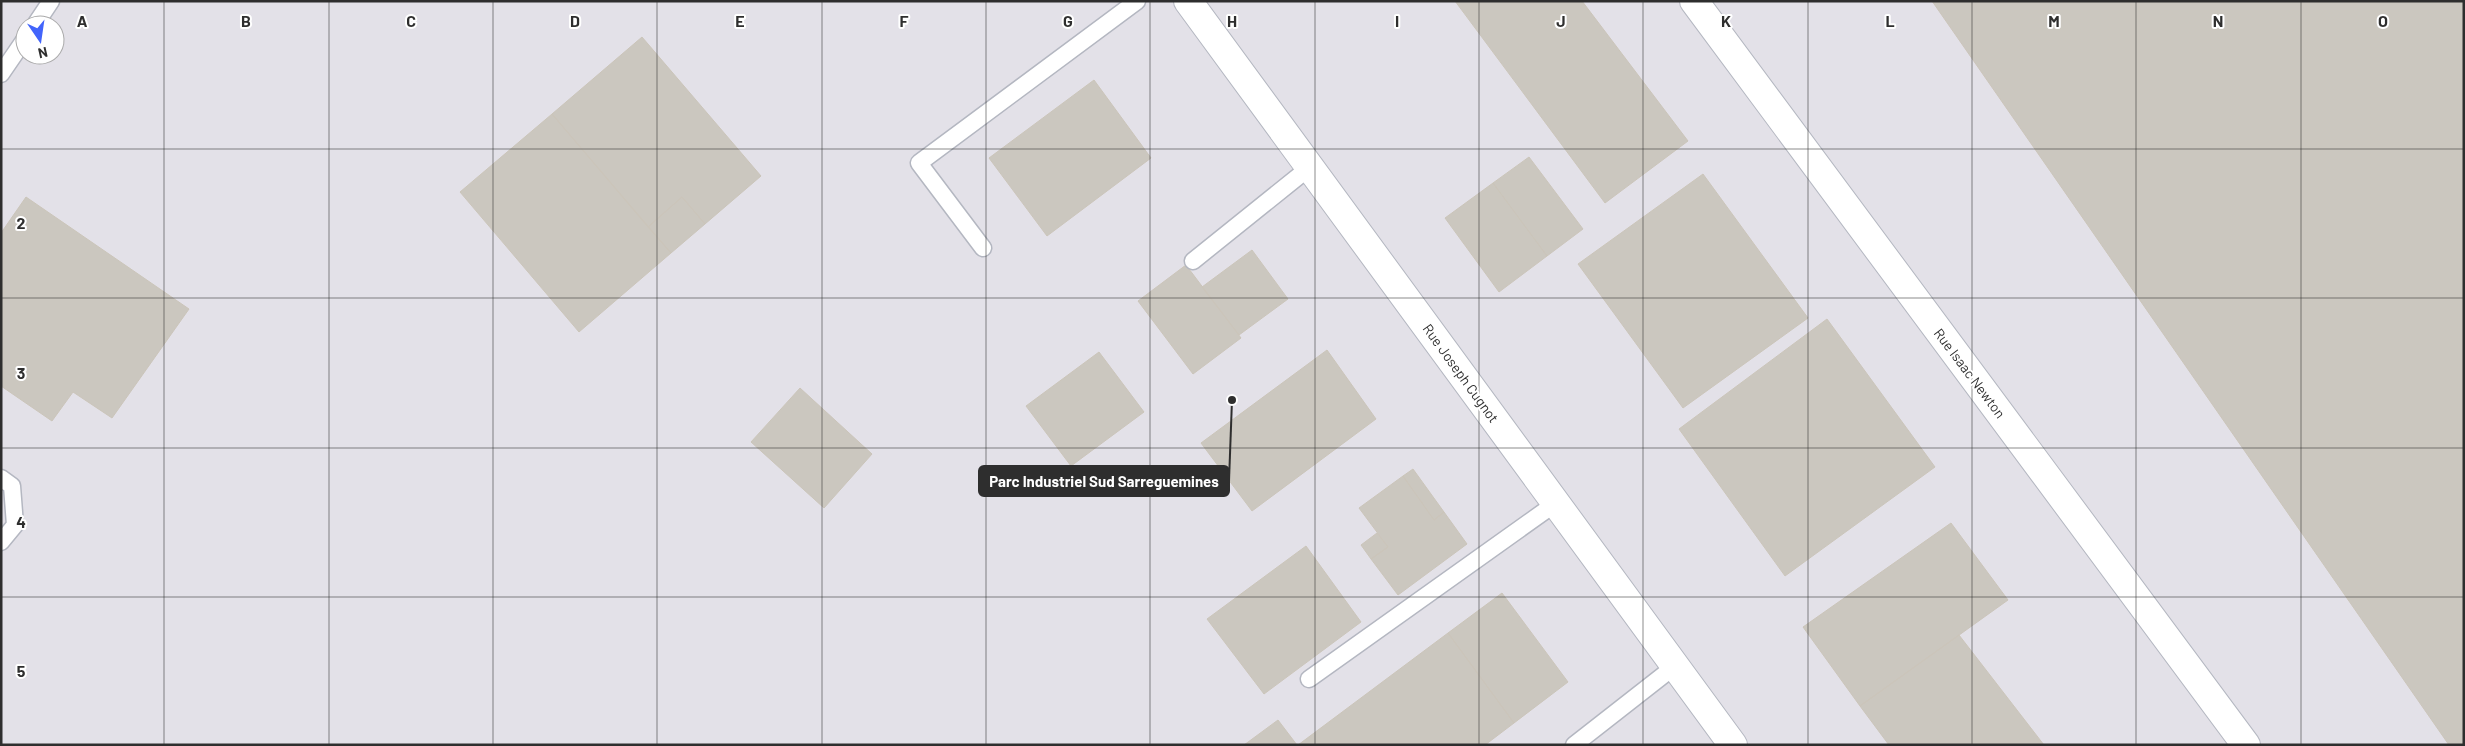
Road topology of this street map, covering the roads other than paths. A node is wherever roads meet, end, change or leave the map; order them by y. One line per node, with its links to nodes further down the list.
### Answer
1 (50, 1): 5 (lane)
2 (1137, 1): 9 (lane)
3 (1188, 1): 8 (street, Rue Joseph Cugnot)
4 (1694, 1): 18 (street, Rue Isaac Newton)
5 (41, 15)
6 (15, 54): 7 (lane)
7 (1, 74)
8 (1310, 167): 10 (lane); 12 (street, Rue Joseph Cugnot)
9 (983, 248)
10 (1193, 261)
11 (1, 478): 13 (lane)
12 (1556, 503): 14 (street, Rue Joseph Cugnot); 15 (lane)
13 (1, 542)
14 (1675, 666): 16 (lane); 17 (street, Rue Joseph Cugnot)
15 (1309, 678)
16 (1574, 745)
17 (1733, 745)
18 (2246, 745)

